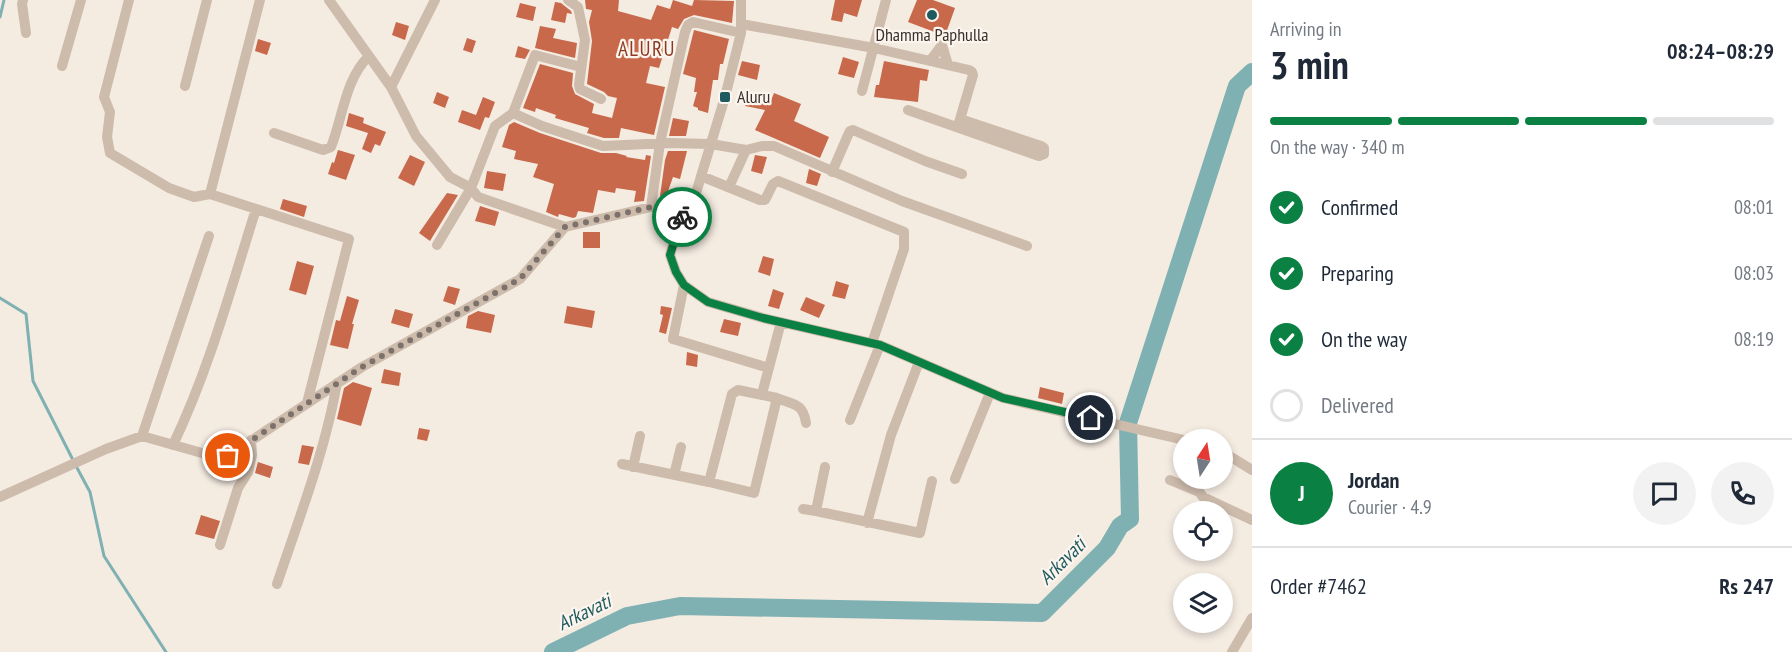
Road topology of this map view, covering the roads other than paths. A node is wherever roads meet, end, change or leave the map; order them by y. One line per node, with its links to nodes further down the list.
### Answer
1 (23, 0): 12 (street)
2 (81, 0): 17 (street)
3 (129, 0): 36 (street)
4 (207, 0): 19 (street)
5 (260, 0): 36 (street)
6 (329, 0): 14 (street)
7 (435, 0): 20 (street)
8 (568, 0): 18 (street)
9 (741, 0): 11 (street)
10 (886, 0): 13 (street)
11 (741, 29): 13 (street); 27 (street); 28 (street)
12 (26, 33)
13 (874, 48): 15 (street); 21 (street)
14 (369, 56): 20 (street); 26 (street)
15 (930, 61): 16 (street); 16 (street)
16 (948, 65): 25 (street)
17 (62, 66)
18 (581, 67): 22 (street); 24 (street)
19 (185, 86)
20 (391, 87): 34 (street)
21 (862, 91)
22 (601, 99)
23 (908, 110): 25 (street)
24 (513, 113): 27 (street); 34 (street)
25 (959, 122): 25 (street)
26 (274, 133)
27 (660, 143): 28 (street); 37 (street)
28 (711, 144): 29 (street); 32 (street)
29 (746, 150): 30 (street); 33 (street)
30 (832, 172): 31 (street); 42 (street)
31 (962, 174)
32 (701, 176): 33 (street); 35 (street)
33 (729, 187): 45 (street)
34 (471, 188): 39 (street); 41 (street)
35 (696, 193): 37 (street); 43 (street)
36 (210, 194): 38 (street)
37 (651, 207): 39 (street)
38 (256, 209): 52 (street); 59 (street)
39 (565, 227): 48 (street)
40 (209, 236): 55 (street)
41 (437, 245)
42 (1028, 246)
43 (684, 285): 44 (street); 47 (street)
44 (781, 322): 45 (street); 47 (street)
45 (876, 344): 46 (street); 53 (street)
46 (920, 362): 49 (street); 74 (street)
47 (769, 368): 50 (street)
48 (337, 383): 52 (street); 76 (street)
49 (990, 393): 57 (street); 65 (street)
50 (762, 394): 51 (street); 68 (street)
51 (777, 399): 54 (street); 68 (street)
52 (307, 403): 58 (street)
53 (850, 420)
54 (806, 423)
55 (142, 436): 59 (street); 70 (street)
56 (640, 436): 64 (street)
57 (1173, 437)
58 (251, 440): 59 (street); 75 (street)
59 (173, 445)
60 (681, 447): 64 (street)
61 (1233, 458): 63 (street)
62 (825, 467): 72 (street)
63 (1252, 470)
64 (674, 475): 68 (street)
65 (955, 479)
66 (1170, 480): 69 (street)
67 (933, 481): 74 (street)
68 (709, 482)
69 (1199, 492): 73 (street)
70 (0, 497)
71 (803, 509): 72 (street)
72 (816, 511): 74 (street)
73 (1252, 520)
74 (867, 523)
75 (220, 545)
76 (277, 584)
77 (1252, 618): 78 (street)
78 (1232, 652)

